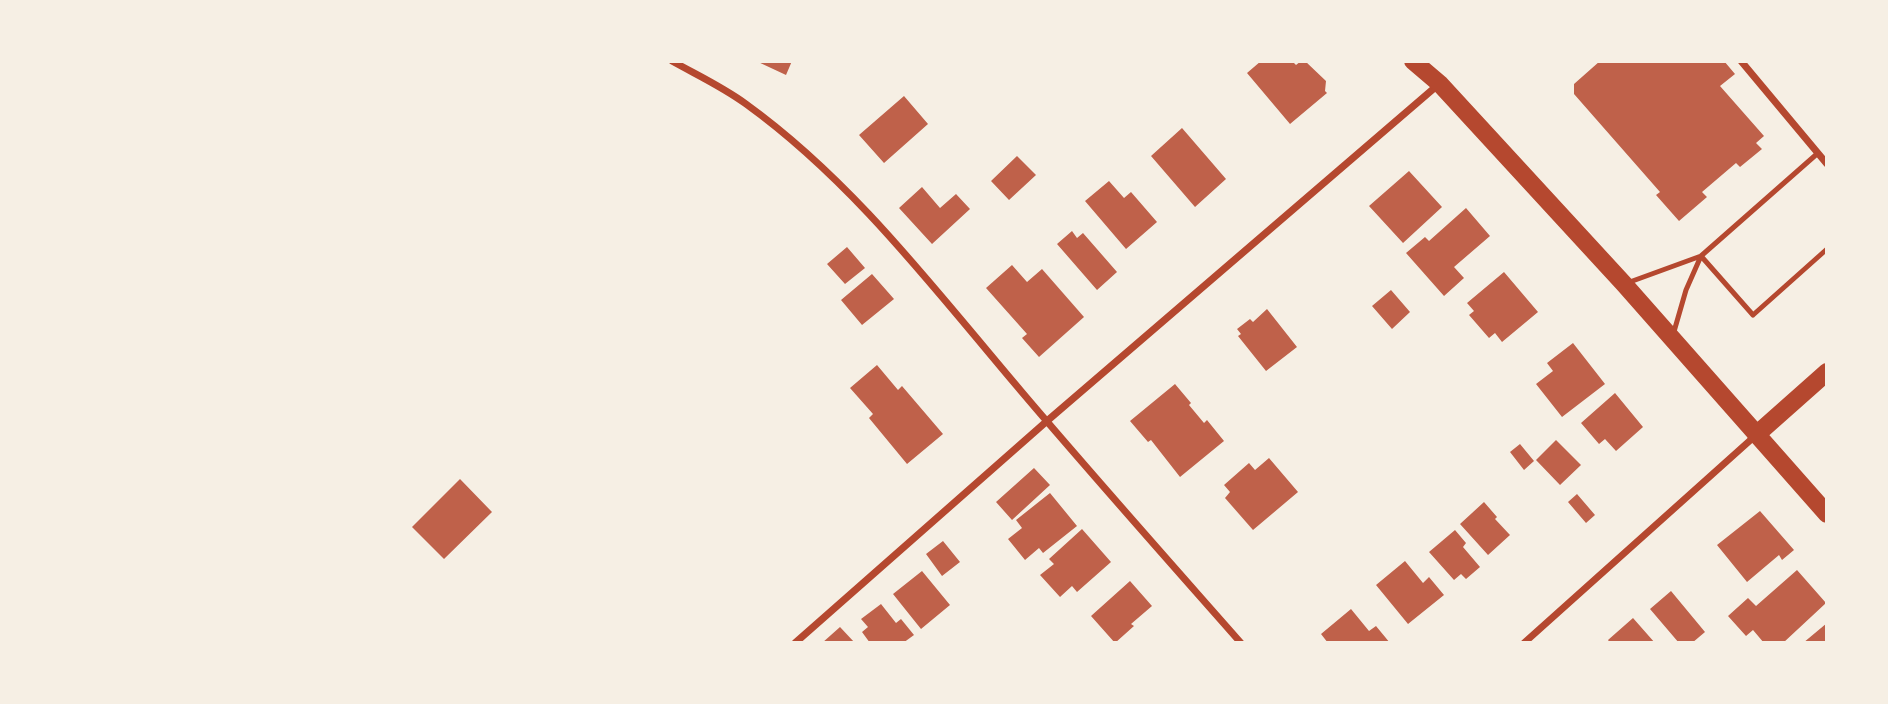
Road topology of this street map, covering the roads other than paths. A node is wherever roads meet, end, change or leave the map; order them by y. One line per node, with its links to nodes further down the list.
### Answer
1 (672, 61): 12 (street)
2 (1413, 61): 4 (main road)
3 (1741, 61): 5 (street)
4 (1440, 84): 9 (main road); 12 (street)
5 (1818, 153): 6 (street); 8 (lane)
6 (1827, 164)
7 (1827, 248): 8 (lane)
8 (1701, 256): 9 (lane); 10 (lane)
9 (1624, 284): 10 (main road)
10 (1672, 340): 13 (main road)
11 (1827, 372): 13 (main road)
12 (1047, 421): 15 (street); 16 (street)
13 (1755, 435): 14 (main road); 17 (street)
14 (1827, 514)
15 (795, 643)
16 (1241, 643)
17 (1524, 643)

